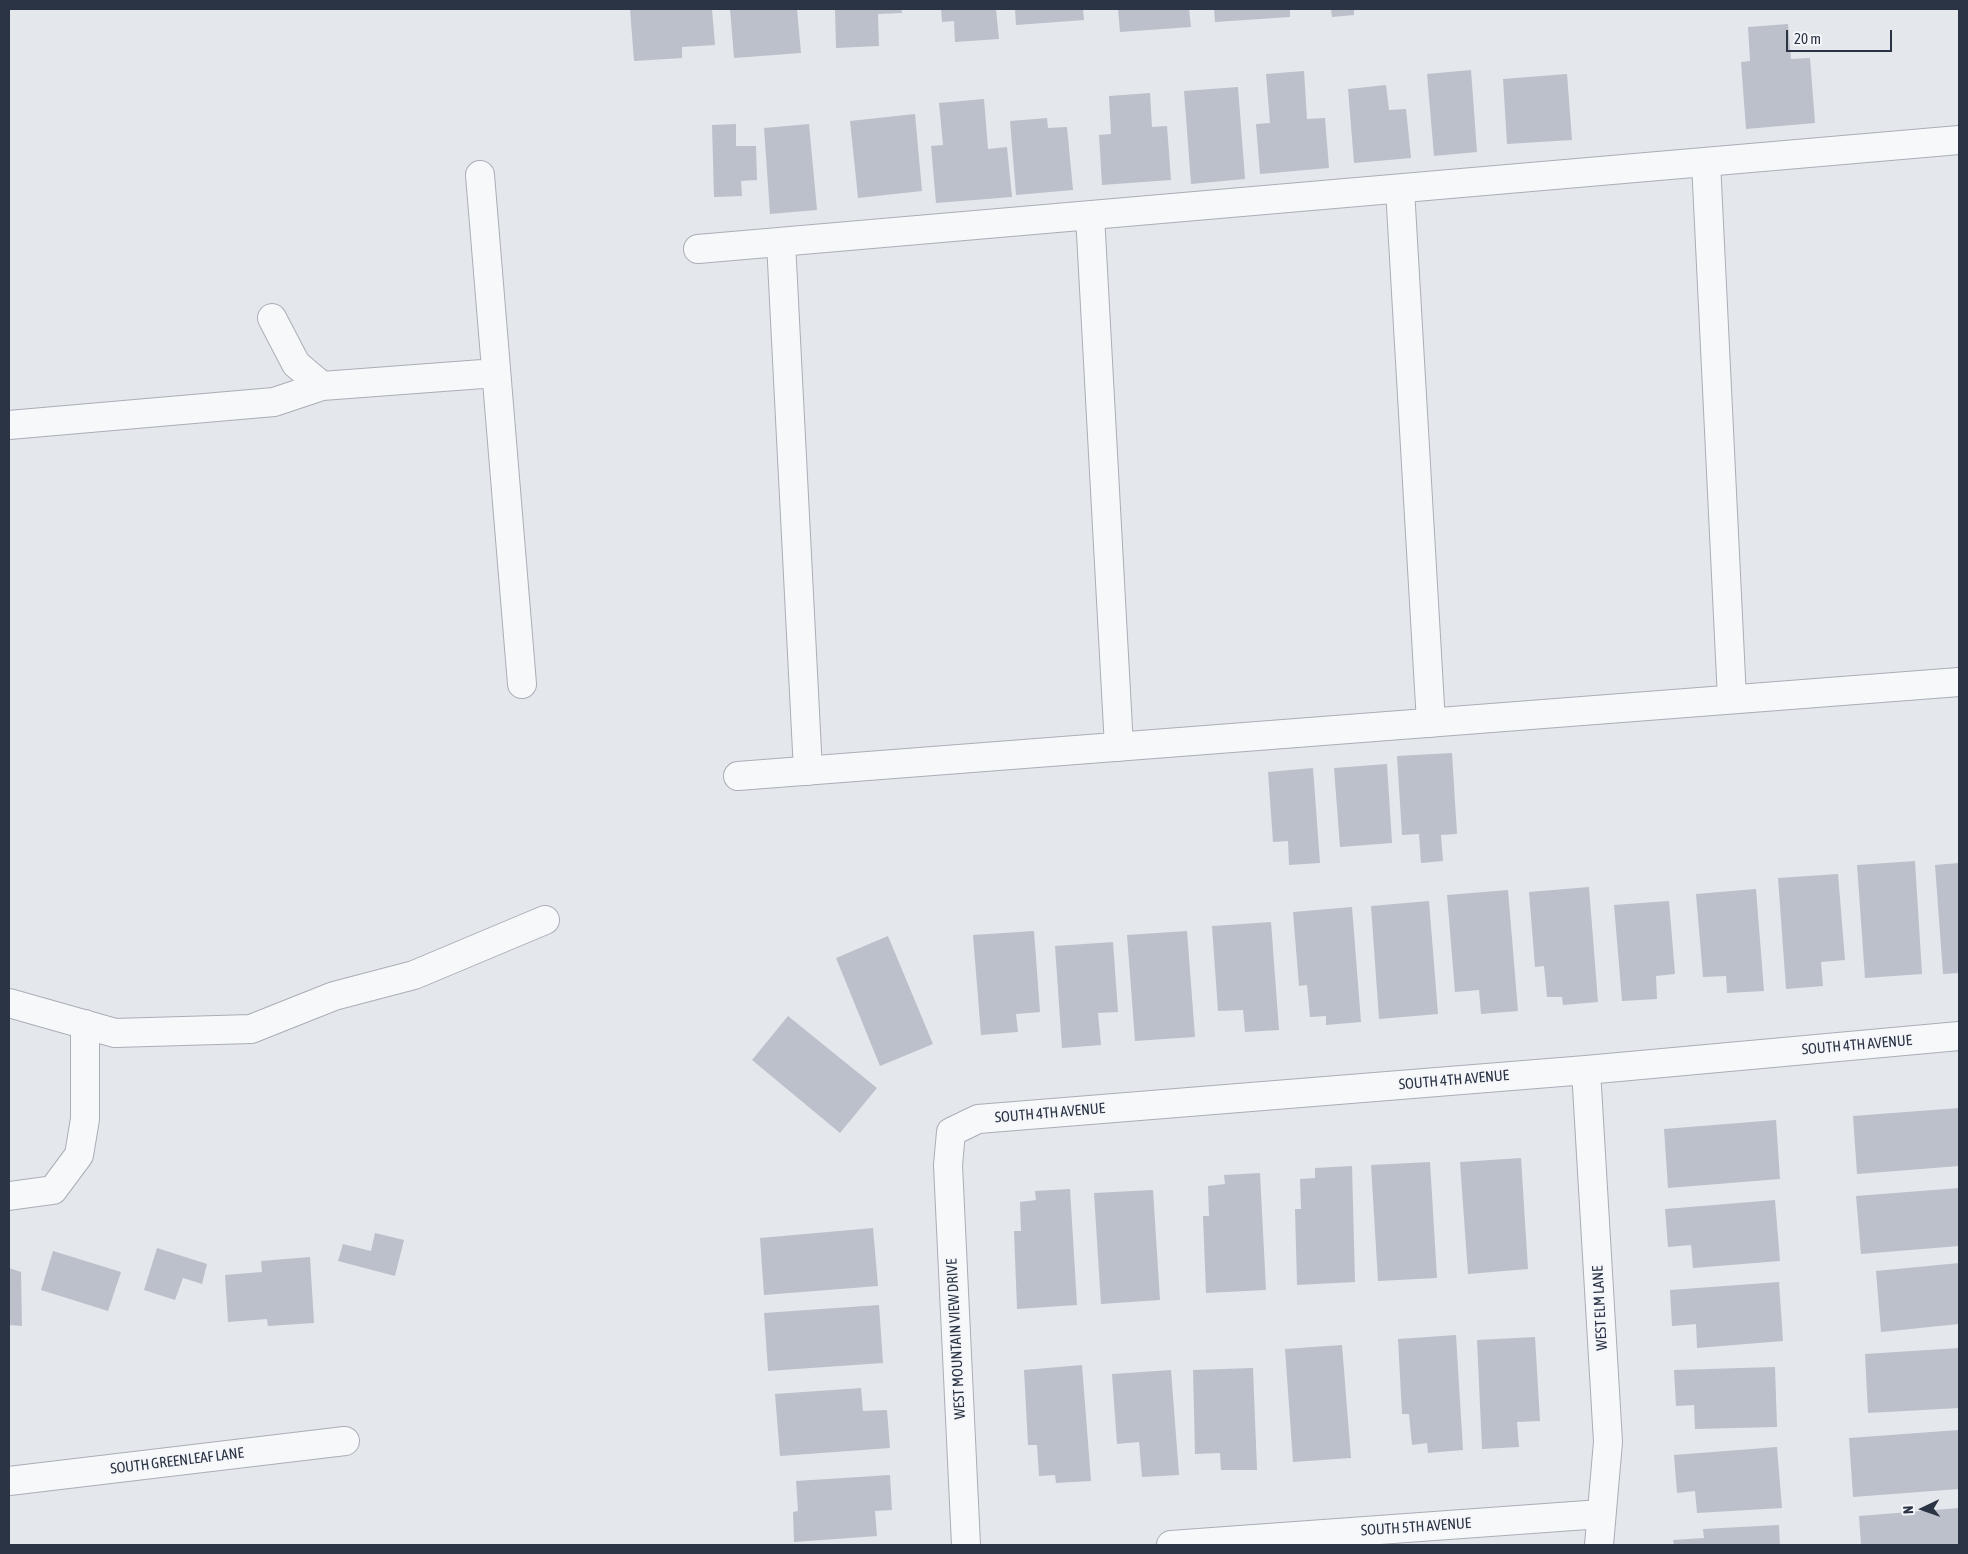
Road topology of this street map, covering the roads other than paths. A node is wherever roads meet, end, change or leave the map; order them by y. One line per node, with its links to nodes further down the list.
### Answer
1 (1959, 140): 2 (street)
2 (1706, 162): 4 (street); 14 (street)
3 (480, 175): 9 (street)
4 (1400, 188): 5 (street); 15 (street)
5 (1090, 215): 6 (street); 16 (street)
6 (781, 242): 7 (street); 17 (street)
7 (698, 250)
8 (272, 318): 10 (street)
9 (496, 373): 10 (street); 13 (street)
10 (322, 386): 11 (street)
11 (9, 425)
12 (1959, 682): 14 (street)
13 (522, 684)
14 (1732, 699): 15 (street)
15 (1431, 723): 16 (street)
16 (1119, 747): 17 (street)
17 (808, 770): 18 (street)
18 (738, 776)
19 (545, 920): 21 (street)
20 (9, 1003): 21 (street)
21 (85, 1024): 25 (street)
22 (1959, 1036): 23 (street, SOUTH 4TH AVENUE)
23 (1586, 1070): 24 (street, SOUTH 4TH AVENUE); 28 (street, WEST ELM LANE)
24 (951, 1132): 29 (street, WEST MOUNTAIN VIEW DRIVE)
25 (9, 1196)
26 (345, 1441): 27 (street, SOUTH GREENLEAF LANE)
27 (9, 1481)
28 (1602, 1514): 30 (street, SOUTH 5TH AVENUE); 31 (street, WEST ELM LANE)
29 (966, 1545)
30 (1171, 1545)
31 (1599, 1545)

